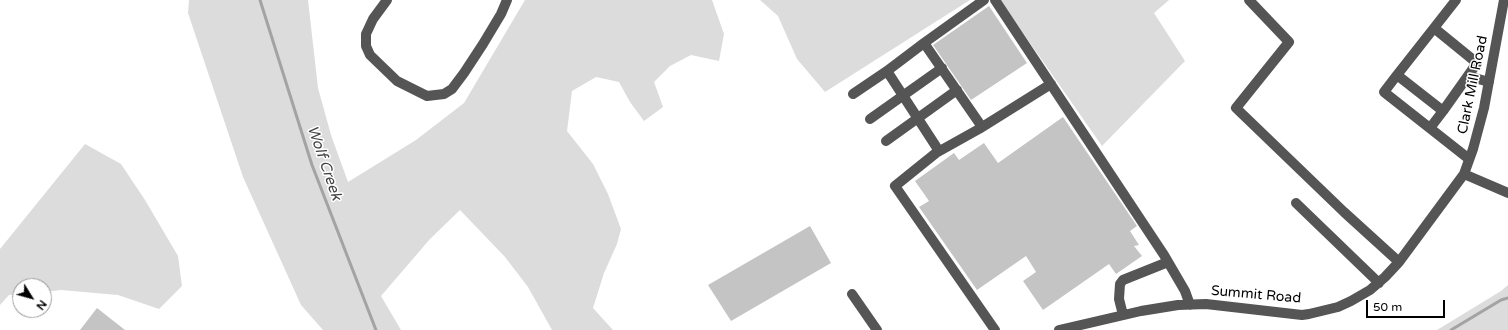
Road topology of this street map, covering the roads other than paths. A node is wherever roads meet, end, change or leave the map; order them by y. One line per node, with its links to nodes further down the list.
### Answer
1 (387, 0): 2 (street)
2 (507, 0)
3 (984, 0): 9 (street)
4 (996, 0): 15 (street)
5 (1249, 0): 31 (street)
6 (1456, 0): 8 (street)
7 (1504, 0): 14 (street, Clark Mill Road)
8 (1434, 28): 12 (street); 13 (street)
9 (924, 42): 10 (street); 11 (street)
10 (942, 68): 16 (street); 18 (street)
11 (887, 71): 17 (street); 18 (street)
12 (1397, 75): 19 (street); 23 (street)
13 (1468, 76): 14 (street); 19 (street)
14 (1489, 82): 26 (street, Clark Mill Road)
15 (1051, 84): 22 (street); 30 (street)
16 (957, 90): 20 (street); 22 (street)
17 (853, 94)
18 (903, 95): 20 (street); 21 (street)
19 (1443, 110): 23 (street)
20 (918, 118): 24 (street); 25 (street)
21 (870, 119)
22 (982, 127): 25 (street)
23 (1430, 128): 26 (street)
24 (886, 141)
25 (939, 151): 37 (street)
26 (1469, 160): 27 (street, Clark Mill Road)
27 (1464, 174): 28 (street); 31 (street, Summit Road)
28 (1508, 193)
29 (1296, 203): 32 (street)
30 (1168, 262): 34 (street); 35 (street)
31 (1398, 262): 32 (street, Summit Road)
32 (1378, 283): 34 (street, Summit Road)
33 (852, 294): 36 (street)
34 (1190, 305): 35 (street, Summit Road)
35 (1122, 315): 38 (street, Summit Road)
36 (877, 330)
37 (995, 330)
38 (1059, 330)

